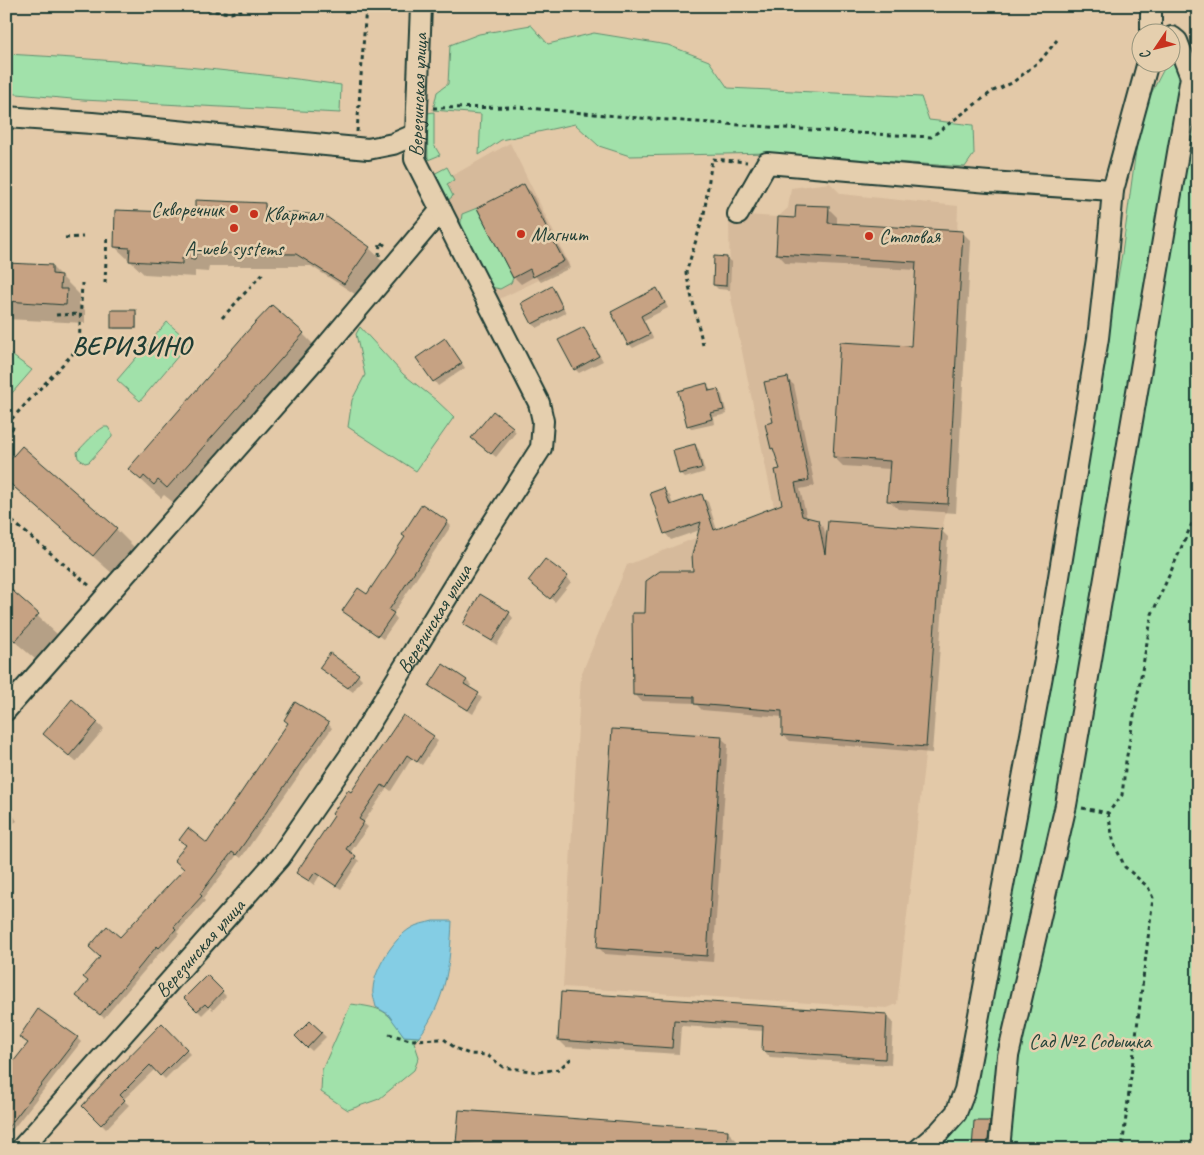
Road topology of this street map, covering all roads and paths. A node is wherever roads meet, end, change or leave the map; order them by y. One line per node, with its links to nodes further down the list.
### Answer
1 (175, 6): 2 (path)
2 (256, 6)
3 (366, 6): 11 (path)
4 (422, 6): 8 (street, Верезинская улица)
5 (1057, 40): 8 (path)
6 (1182, 54): 36 (street)
7 (1145, 72): 13 (street)
8 (417, 108): 10 (street, Верезинская улица)
9 (6, 117): 11 (street)
10 (416, 134): 11 (street); 14 (street, Верезинская улица)
11 (355, 148)
12 (767, 163): 13 (street); 15 (street); 27 (path)
13 (1112, 190): 41 (street)
14 (441, 210): 34 (street); 40 (street, Верезинская улица)
15 (738, 214)
16 (106, 235): 23 (path)
17 (83, 237): 18 (path)
18 (65, 238)
19 (380, 242): 20 (path)
20 (390, 248)
21 (264, 272): 26 (path)
22 (82, 283): 24 (path)
23 (105, 283)
24 (80, 314): 25 (path); 28 (path)
25 (56, 315)
26 (222, 318)
27 (703, 345)
28 (6, 425)
29 (15, 425): 30 (path)
30 (8, 431): 31 (path)
31 (6, 436)
32 (1198, 510): 37 (path)
33 (6, 516): 34 (path)
34 (104, 598): 35 (street)
35 (6, 710)
36 (1066, 805): 37 (path); 42 (street)
37 (1108, 813): 43 (path)
38 (389, 1034): 39 (path)
39 (573, 1057)
40 (21, 1149)
41 (919, 1149)
42 (999, 1149)
43 (1122, 1149)

